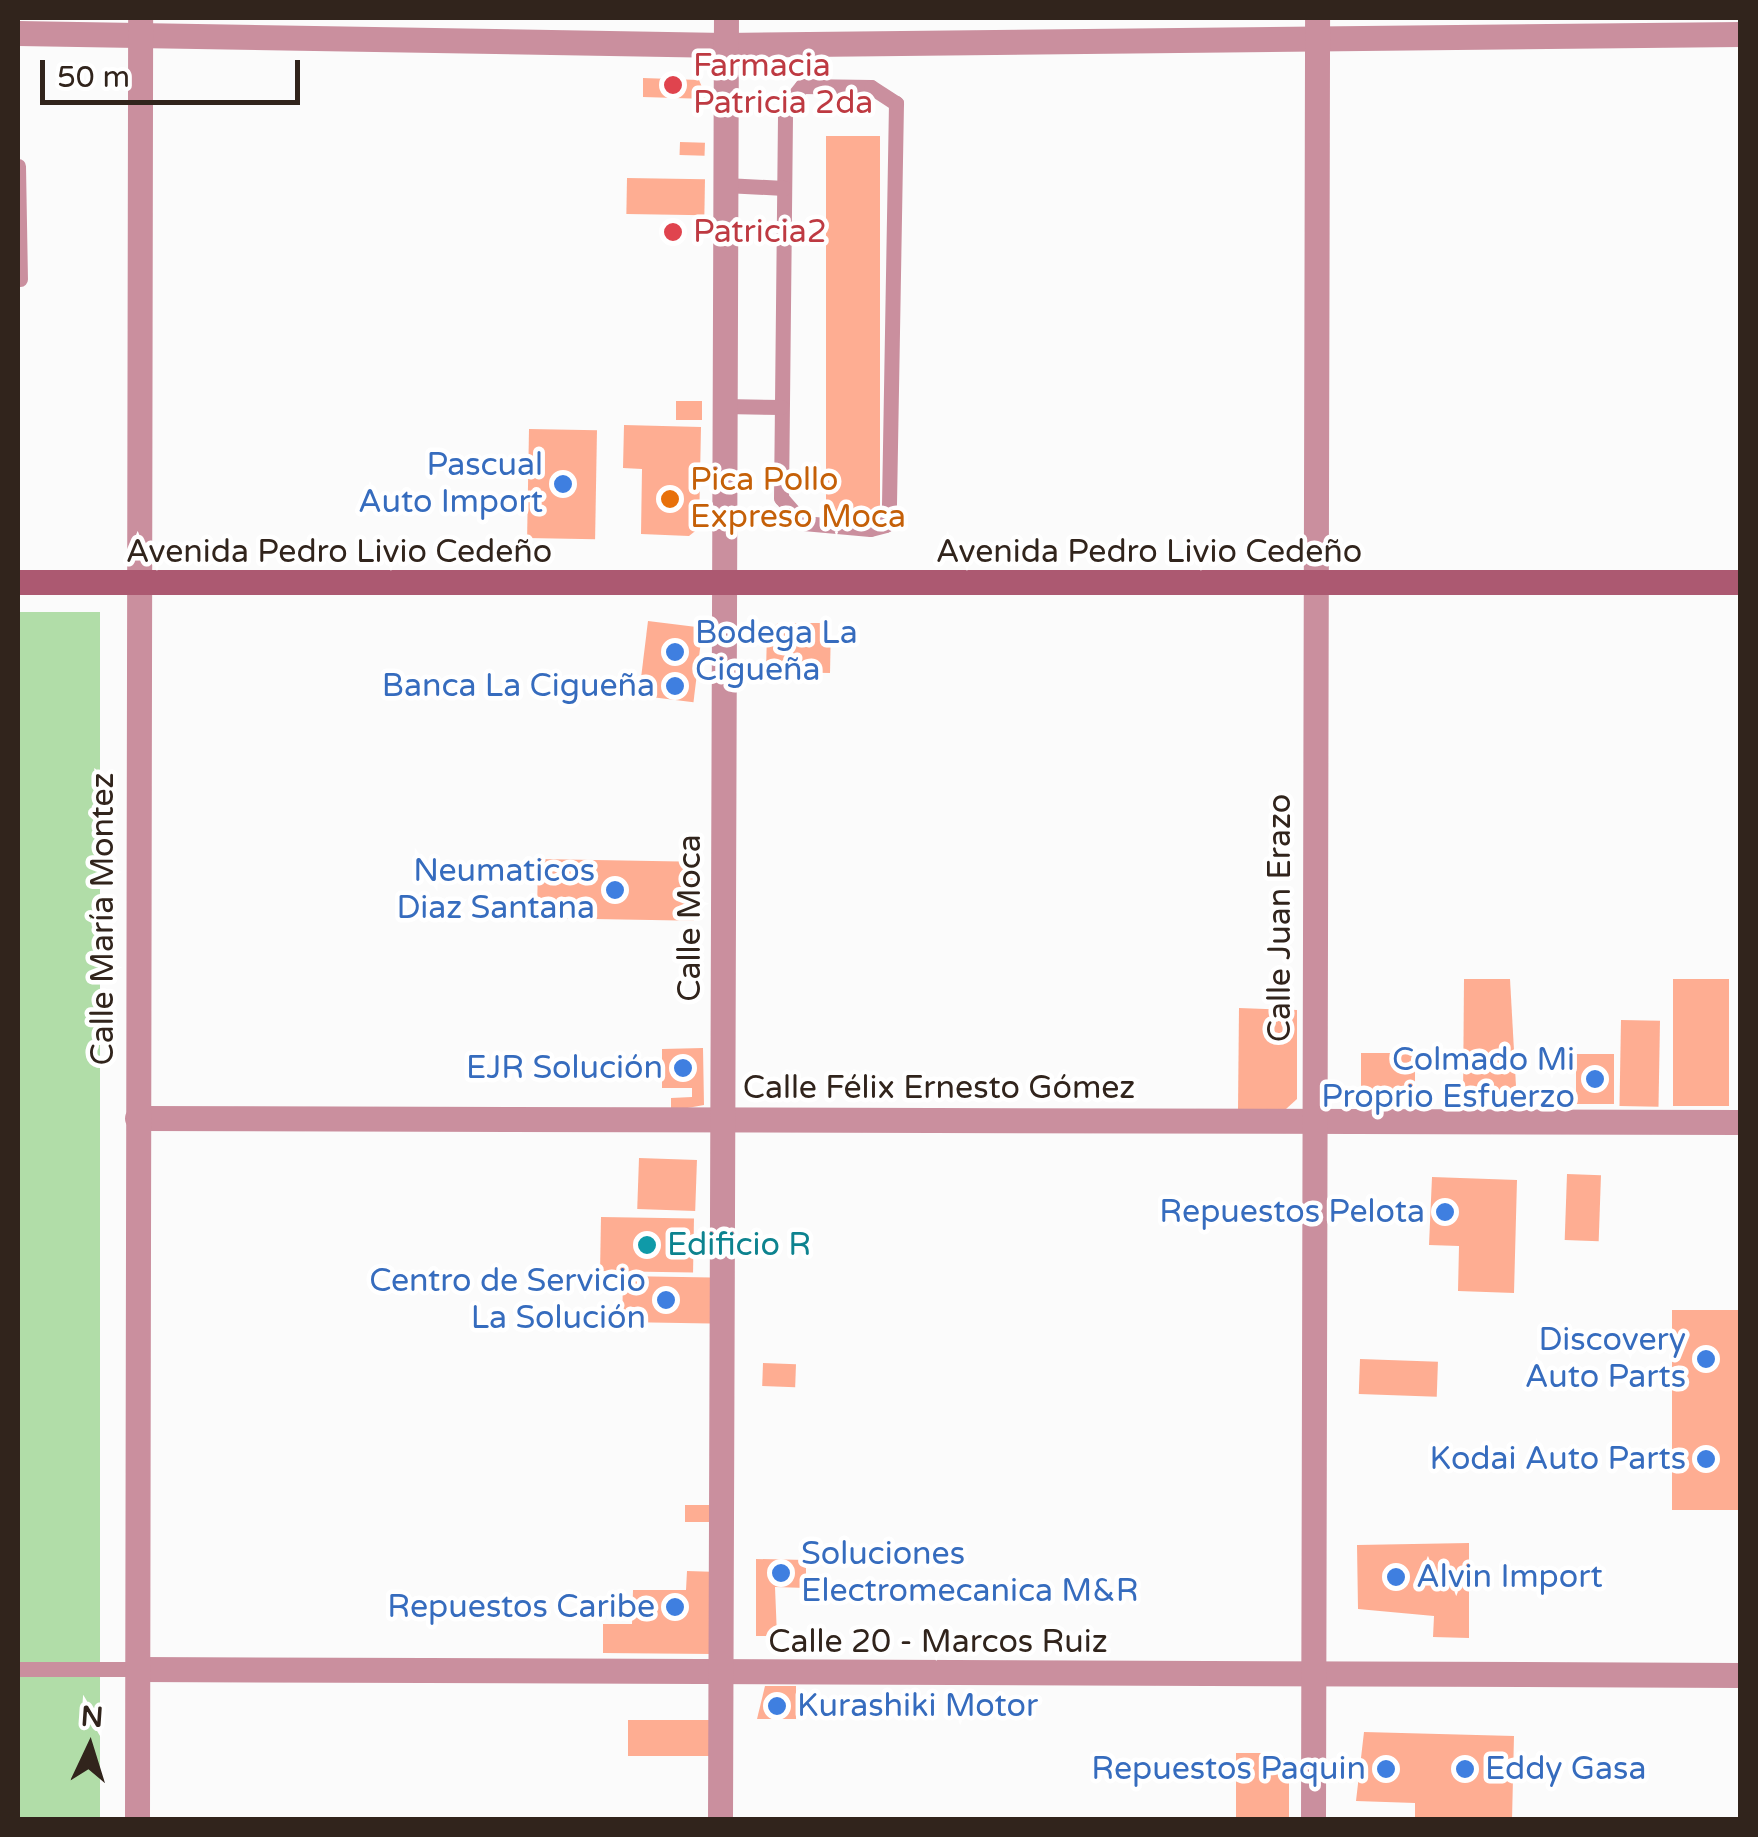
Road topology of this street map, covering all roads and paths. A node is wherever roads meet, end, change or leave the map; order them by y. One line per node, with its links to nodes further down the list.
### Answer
1 (726, 18): 6 (street, Calle Moca)
2 (1317, 24): 5 (street); 6 (street); 16 (street, Calle Juan Erazo)
3 (140, 27): 4 (street); 6 (street); 15 (street, Calle María Montez)
4 (18, 33)
5 (1740, 34)
6 (726, 45): 8 (street, Calle Moca)
7 (18, 166): 10 (lane)
8 (725, 185): 9 (lane); 11 (street, Calle Moca)
9 (784, 188): 12 (lane); 12 (lane)
10 (20, 279)
11 (724, 406): 12 (lane); 17 (street, Calle Moca)
12 (782, 408)
13 (18, 582): 15 (main road, Avenida Pedro Livio Cedeño)
14 (1740, 582): 16 (main road, Avenida Pedro Livio Cedeño)
15 (135, 583): 17 (main road, Avenida Pedro Livio Cedeño); 18 (street, Calle María Montez)
16 (1314, 584): 17 (main road, Avenida Pedro Livio Cedeño); 20 (street, Calle Juan Erazo)
17 (723, 586): 19 (street, Calle Moca)
18 (137, 1118): 19 (street, Calle Félix Ernesto Gómez); 23 (street, Calle María Montez)
19 (722, 1120): 20 (street, Calle Félix Ernesto Gómez); 26 (street, Calle Moca)
20 (1311, 1122): 21 (street, Calle Félix Ernesto Gómez); 24 (street, Calle Juan Erazo)
21 (1740, 1122)
22 (18, 1669): 23 (lane)
23 (137, 1670): 26 (street, Calle 20 - Marcos Ruiz); 27 (street, Calle María Montez)
24 (1310, 1674): 25 (street, Calle 20 - Marcos Ruiz); 26 (street, Calle 20 - Marcos Ruiz); 29 (street, Calle Juan Erazo)
25 (1740, 1675)
26 (720, 1676): 28 (street, Calle Moca)
27 (137, 1820)
28 (720, 1820)
29 (1313, 1820)

